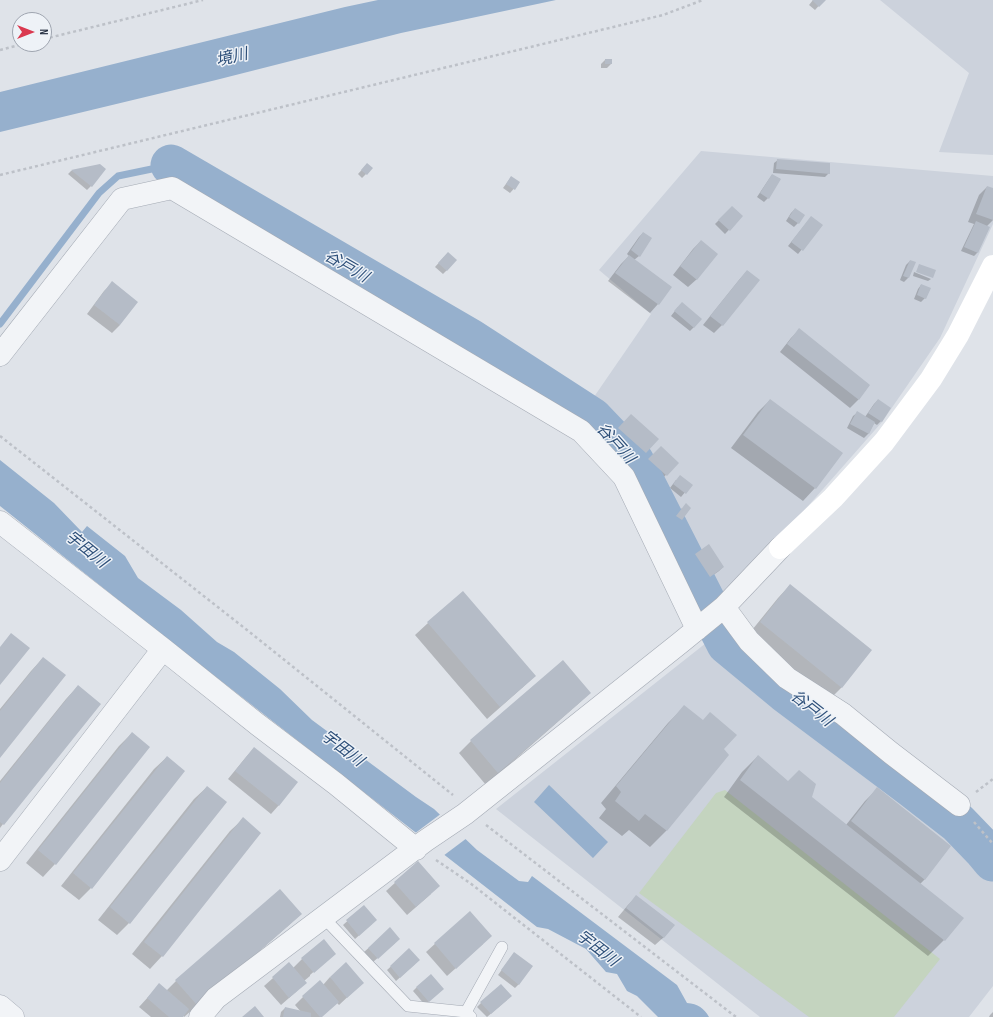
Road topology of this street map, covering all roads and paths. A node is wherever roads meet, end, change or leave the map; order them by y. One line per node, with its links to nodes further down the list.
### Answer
1 (203, 0): 3 (path)
2 (703, 0): 6 (path)
3 (52, 37)
4 (12, 47): 5 (path)
5 (0, 50)
6 (0, 175)
7 (993, 266): 11 (street)
8 (0, 355): 12 (street)
9 (0, 436): 15 (path)
10 (0, 522): 13 (street)
11 (724, 607): 12 (street); 14 (street)
12 (702, 625): 15 (street)
13 (163, 649): 17 (street); 18 (street)
14 (959, 805): 16 (path)
15 (468, 811): 17 (street); 26 (path)
16 (993, 844)
17 (421, 845): 19 (street); 25 (path)
18 (0, 860)
19 (324, 918): 22 (lane); 24 (street)
20 (502, 946): 22 (lane)
21 (0, 1006): 23 (street)
22 (469, 1014)
23 (13, 1017)
24 (200, 1017)
25 (641, 1017)
26 (736, 1017)

